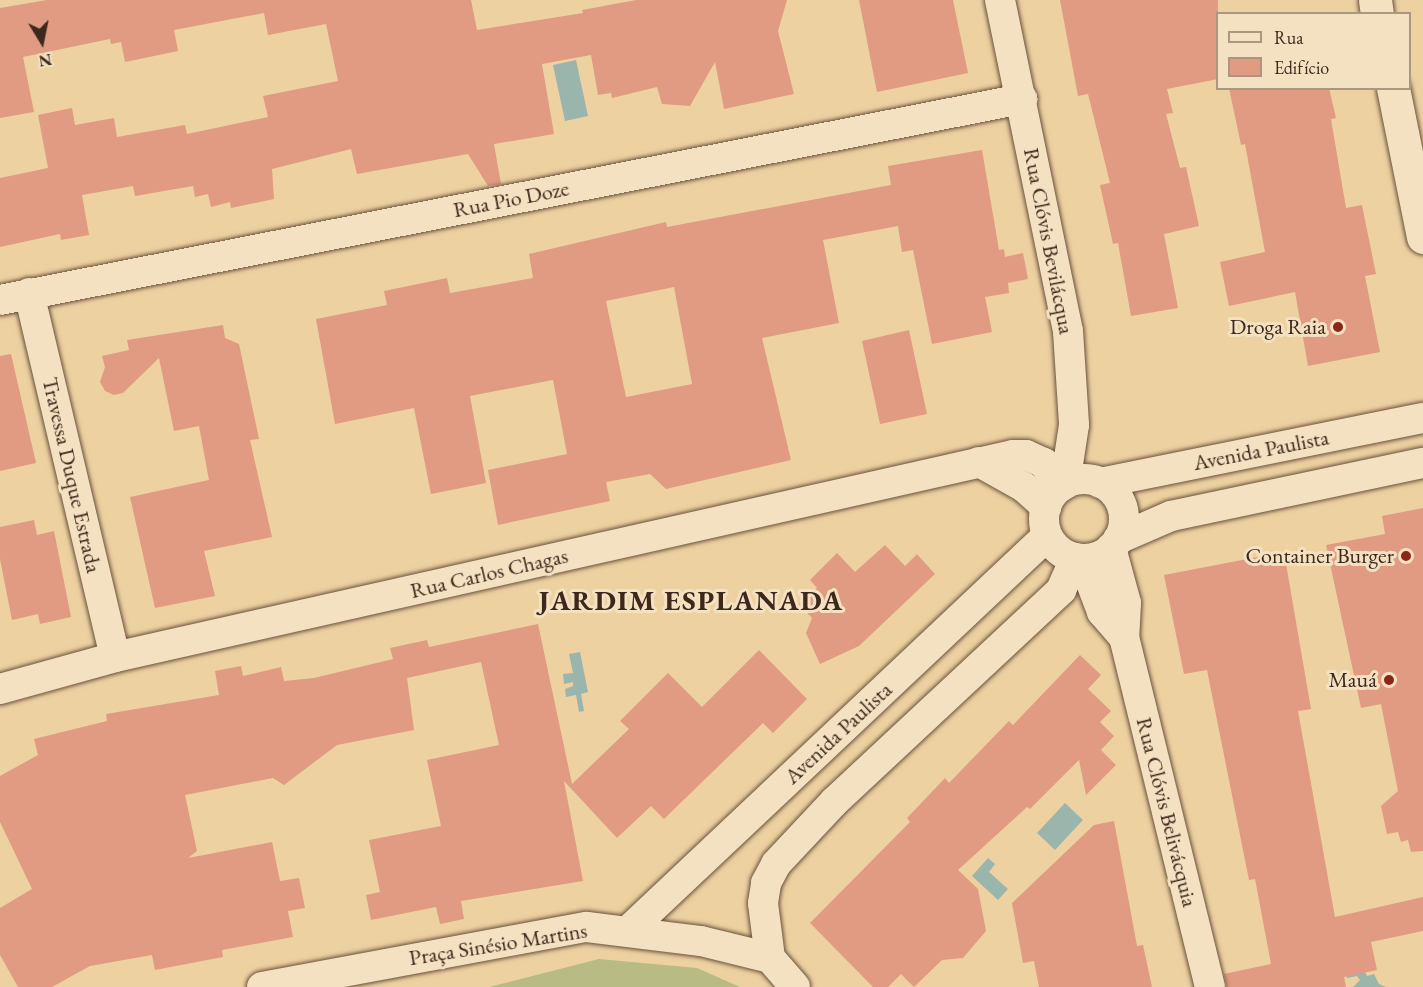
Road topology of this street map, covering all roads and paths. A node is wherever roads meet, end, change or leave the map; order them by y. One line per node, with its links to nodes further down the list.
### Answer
1 (1000, 0): 3 (street, Rua Clóvis Bevilácqua)
2 (1393, 90): 4 (main road)
3 (1022, 99): 5 (street, Rua Pio Doze); 10 (street, Rua Clóvis Bevilácqua)
4 (1423, 237)
5 (29, 293): 6 (street, Rua Pio Doze); 14 (street, Travessa Duque Estrada)
6 (0, 300)
7 (1423, 418): 9 (street, Avenida Paulista)
8 (1423, 463): 11 (street, Avenida Paulista)
9 (1100, 483): 10 (street); 11 (street)
10 (1055, 503): 12 (street); 14 (street, Rua Carlos Chagas); 16 (street, Avenida Paulista)
11 (1115, 543): 12 (street); 13 (street, Rua Clóvis Belivácquia)
12 (1078, 558): 13 (street, Rua Clóvis Belivácquia); 17 (street)
13 (1124, 637): 20 (street, Rua Clóvis Belivácquia)
14 (115, 657): 15 (street, Rua Carlos Chagas)
15 (0, 689)
16 (629, 930): 17 (street, Praça Sinésio Martins); 18 (street, Praça Sinésio Martins)
17 (770, 958): 19 (street)
18 (262, 987)
19 (795, 987)
20 (1210, 987)

